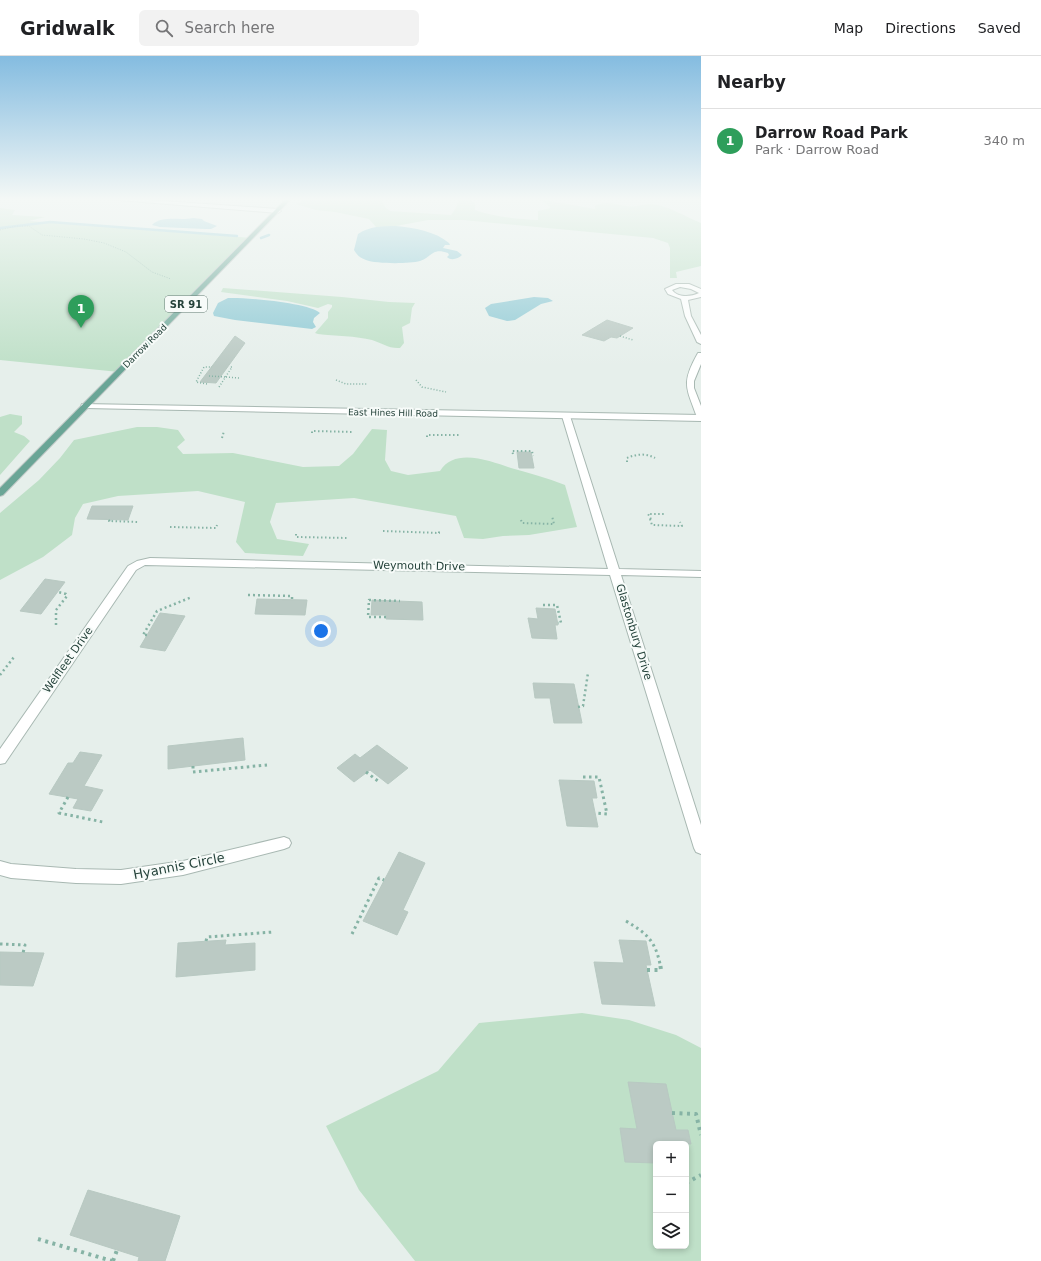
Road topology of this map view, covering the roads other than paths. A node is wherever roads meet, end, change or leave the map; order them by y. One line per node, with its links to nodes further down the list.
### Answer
1 (234, 254): 7 (main road, Darrow Road / SR 91)
2 (701, 292): 4 (street)
3 (701, 295): 4 (street)
4 (684, 298): 5 (street)
5 (701, 342)
6 (701, 355): 9 (street)
7 (85, 406): 8 (street, East Hines Hill Road); 10 (main road, Darrow Road / SR 91)
8 (566, 416): 9 (street, East Hines Hill Road); 12 (street, Glastonbury Drive)
9 (701, 418)
10 (0, 494)
11 (138, 563): 12 (street, Weymouth Drive); 14 (street, Welfleet Drive)
12 (616, 573): 13 (street, Weymouth Drive); 16 (street, Glastonbury Drive)
13 (701, 574)
14 (0, 758)
15 (284, 843): 17 (street, Hyannis Circle)
16 (701, 848)
17 (0, 868)

